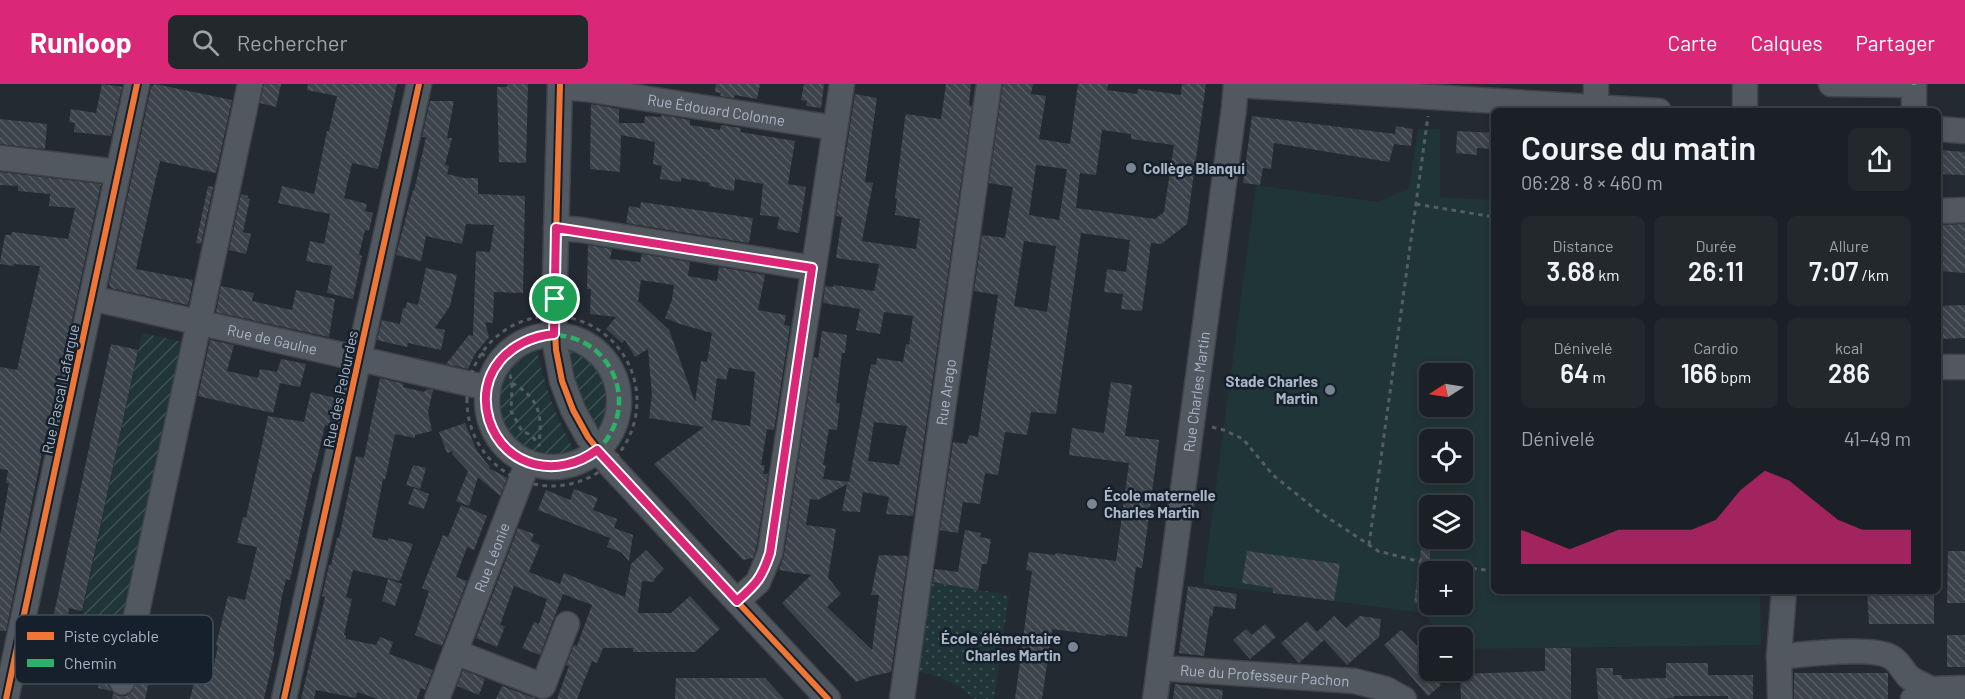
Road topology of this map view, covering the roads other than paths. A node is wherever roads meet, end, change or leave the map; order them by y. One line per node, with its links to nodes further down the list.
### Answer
1 (137, 84): 19 (street, Rue Pascal Lafargue)
2 (250, 84): 25 (street)
3 (419, 84): 27 (street, Rue des Pelourdes)
4 (842, 84): 15 (street)
5 (989, 84): 48 (street, Rue Arago)
6 (1236, 84): 11 (street); 41 (street, Rue Charles Martin)
7 (1745, 84): 13 (street)
8 (1831, 84): 9 (street)
9 (1914, 85): 14 (street)
10 (560, 86): 15 (street, Rue Édouard Colonne); 22 (street)
11 (1596, 95): 12 (street)
12 (1647, 108)
13 (1745, 108)
14 (1914, 108)
15 (835, 128): 23 (street)
16 (1941, 129): 17 (street)
17 (1965, 130)
18 (0, 158): 19 (street)
19 (118, 172): 24 (street, Rue Pascal Lafargue)
20 (1965, 210): 21 (street)
21 (1941, 211)
22 (556, 228): 23 (street); 26 (street)
23 (812, 268): 34 (street)
24 (91, 298): 25 (street, Rue de Gaulne); 35 (street, Rue Pascal Lafargue)
25 (199, 322): 27 (street, Rue de Gaulne); 36 (street)
26 (554, 334): 30 (street); 31 (street); 31 (street)
27 (359, 359): 30 (street, Rue de Gaulne); 45 (street, Rue des Pelourdes)
28 (1941, 367): 29 (street)
29 (1965, 367)
30 (488, 388): 32 (street)
31 (597, 450): 32 (street); 34 (street)
32 (539, 464): 38 (street, Rue Léonie)
33 (1784, 594): 40 (street)
34 (737, 601): 47 (street)
35 (24, 615)
36 (136, 615)
37 (567, 624): 38 (street)
38 (455, 652): 46 (street, Rue Léonie)
39 (15, 657): 44 (street, Rue Pascal Lafargue)
40 (1779, 657): 43 (street); 51 (street)
41 (1159, 668): 49 (street, Rue Charles Martin); 50 (street, Rue du Professeur Pachon)
42 (1965, 688): 43 (street)
43 (1922, 694)
44 (6, 699)
45 (284, 699)
46 (437, 699)
47 (828, 699)
48 (902, 699)
49 (1155, 699)
50 (1404, 699)
51 (1780, 699)

